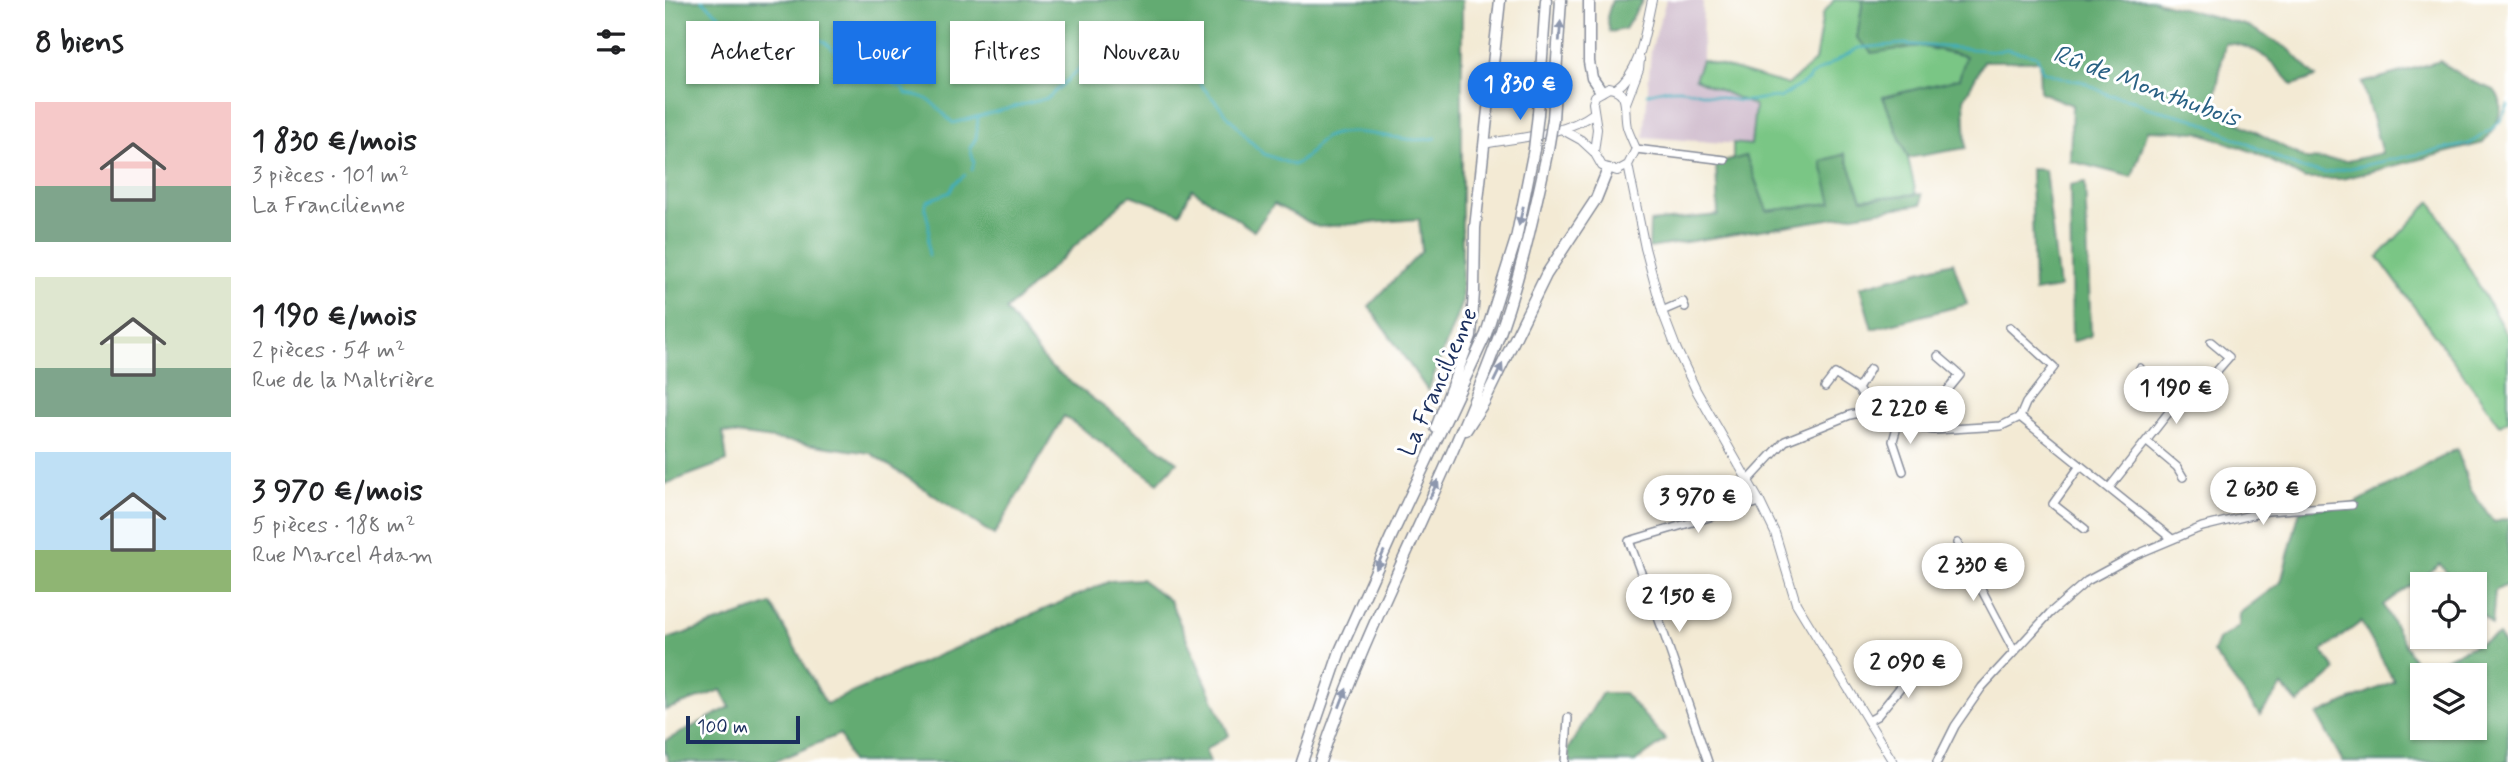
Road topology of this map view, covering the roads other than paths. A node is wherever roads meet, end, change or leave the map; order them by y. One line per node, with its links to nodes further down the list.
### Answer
1 (1500, 0): 12 (highway)
2 (1546, 0): 35 (highway, La Francilienne, one-way to 35, bridge)
3 (1561, 0): 34 (highway, La Francilienne, one-way to 3, bridge)
4 (1589, 0): 8 (highway)
5 (1652, 0): 6 (street)
6 (1641, 47): 7 (street); 9 (street)
7 (1616, 89): 8 (street); 9 (street)
8 (1601, 91): 10 (street)
9 (1626, 103): 13 (street)
10 (1594, 113): 11 (street); 14 (street)
11 (1561, 129): 12 (street); 14 (street)
12 (1484, 144): 35 (highway)
13 (1636, 149): 15 (street); 16 (street)
14 (1594, 152): 17 (street)
15 (1725, 160)
16 (1628, 164): 17 (street); 18 (street)
17 (1612, 170): 18 (street); 34 (highway, one-way to 17)
18 (1630, 182): 20 (street)
19 (1685, 307): 20 (street)
20 (1662, 311): 39 (street)
21 (2010, 327): 30 (street)
22 (2211, 342): 28 (street)
23 (1938, 356): 32 (street)
24 (2140, 368): 28 (street)
25 (1870, 369): 27 (street)
26 (1825, 387): 27 (street)
27 (1858, 389): 29 (street)
28 (2176, 403): 33 (street)
29 (1873, 412): 31 (street); 39 (street)
30 (2020, 417): 32 (street); 36 (street)
31 (1899, 420): 32 (street); 37 (street)
32 (1924, 429)
33 (2146, 441): 38 (street); 40 (street)
34 (1451, 452): 51 (highway, La Francilienne, one-way to 34)
35 (1431, 455): 50 (highway, La Francilienne, one-way to 50)
36 (2080, 466): 40 (street); 43 (street)
37 (1903, 471)
38 (2183, 477)
39 (1748, 481): 41 (street)
40 (2109, 488): 44 (street)
41 (1760, 502): 49 (street); 53 (street)
42 (2352, 505): 44 (street)
43 (2085, 529)
44 (2172, 539): 46 (street)
45 (1957, 543): 46 (street)
46 (2014, 651): 55 (street)
47 (1928, 653): 49 (street)
48 (1568, 718): 52 (street)
49 (1868, 721): 54 (street)
50 (1301, 762)
51 (1320, 762)
52 (1565, 762)
53 (1708, 762)
54 (1893, 762)
55 (1937, 762)

